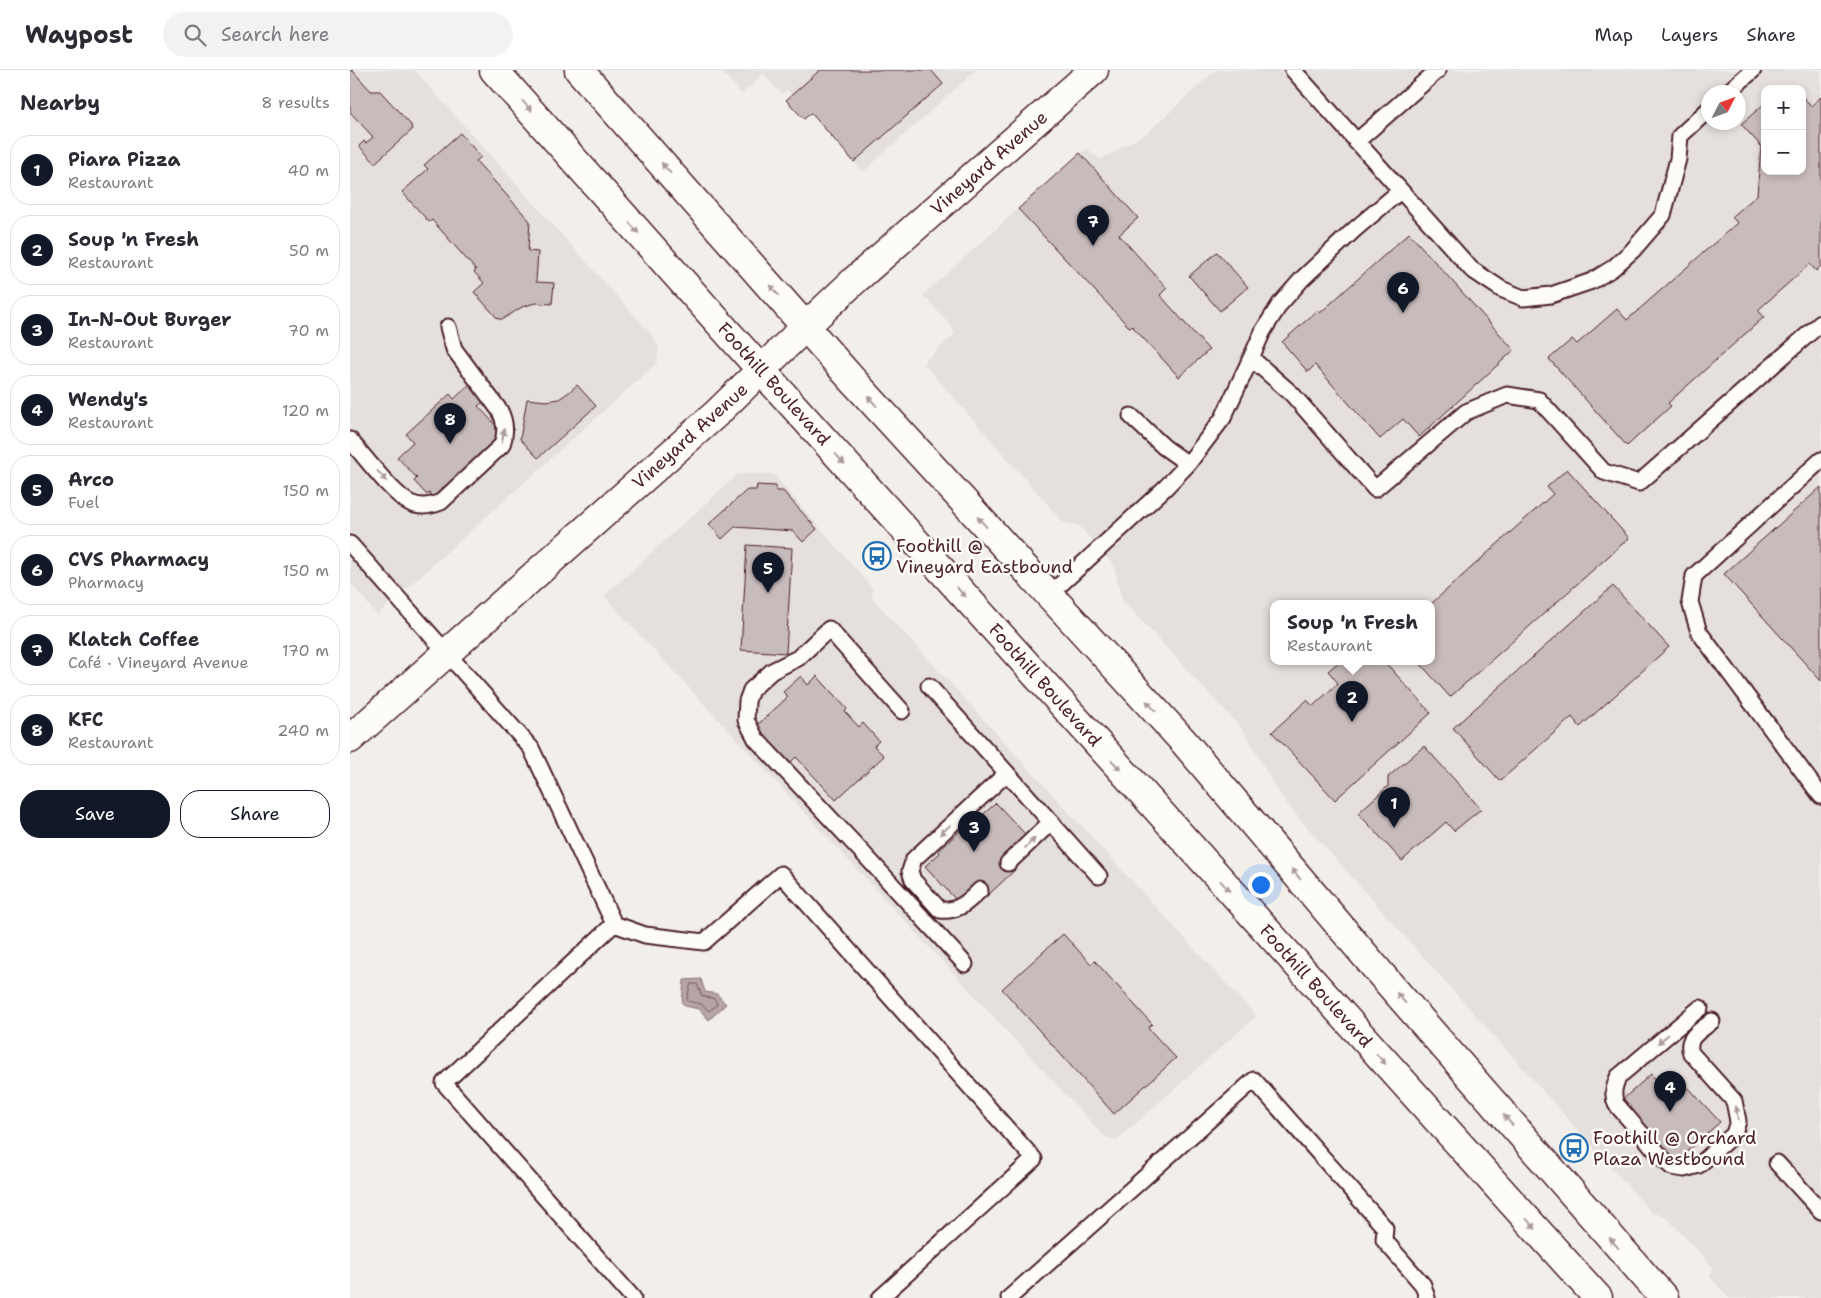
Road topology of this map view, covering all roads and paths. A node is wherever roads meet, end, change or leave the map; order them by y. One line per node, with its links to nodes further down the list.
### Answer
1 (494, 70): 15 (main road, Foothill Boulevard, one-way to 15)
2 (580, 70): 12 (main road, one-way to 2)
3 (1094, 70): 12 (main road, Vineyard Avenue)
4 (1293, 70): 9 (lane)
5 (1438, 70): 9 (lane)
6 (1753, 70): 7 (lane)
7 (1736, 85)
8 (1701, 116): 10 (lane)
9 (1356, 142): 10 (lane)
10 (1400, 191): 14 (lane)
11 (1821, 323): 14 (lane)
12 (806, 326): 15 (main road, Vineyard Avenue); 21 (main road, one-way to 12)
13 (448, 327): 17 (lane, one-way to 13)
14 (1252, 358): 19 (lane)
15 (761, 370): 22 (main road, Vineyard Avenue); 42 (main road, Foothill Boulevard, one-way to 42)
16 (1132, 416): 19 (lane)
17 (350, 440)
18 (1821, 460): 27 (lane)
19 (1188, 464): 21 (lane)
20 (350, 544): 22 (lane)
21 (1049, 595): 43 (main road, one-way to 21)
22 (446, 653): 25 (main road, Vineyard Avenue); 32 (lane)
23 (929, 686): 26 (lane)
24 (902, 711): 33 (lane)
25 (350, 739)
26 (1007, 773): 28 (lane); 31 (lane, one-way to 31)
27 (1821, 796)
28 (1051, 822): 29 (lane, one-way to 28); 30 (lane)
29 (1008, 863)
30 (1099, 876)
31 (980, 890)
32 (614, 924): 38 (lane); 39 (lane)
33 (965, 964)
34 (1700, 1008): 35 (lane, one-way to 35)
35 (1712, 1021)
36 (1777, 1163): 37 (lane)
37 (1821, 1211)
38 (634, 1298)
39 (880, 1298)
40 (1010, 1298): 41 (lane)
41 (1427, 1298)
42 (1598, 1298)
43 (1664, 1298)

